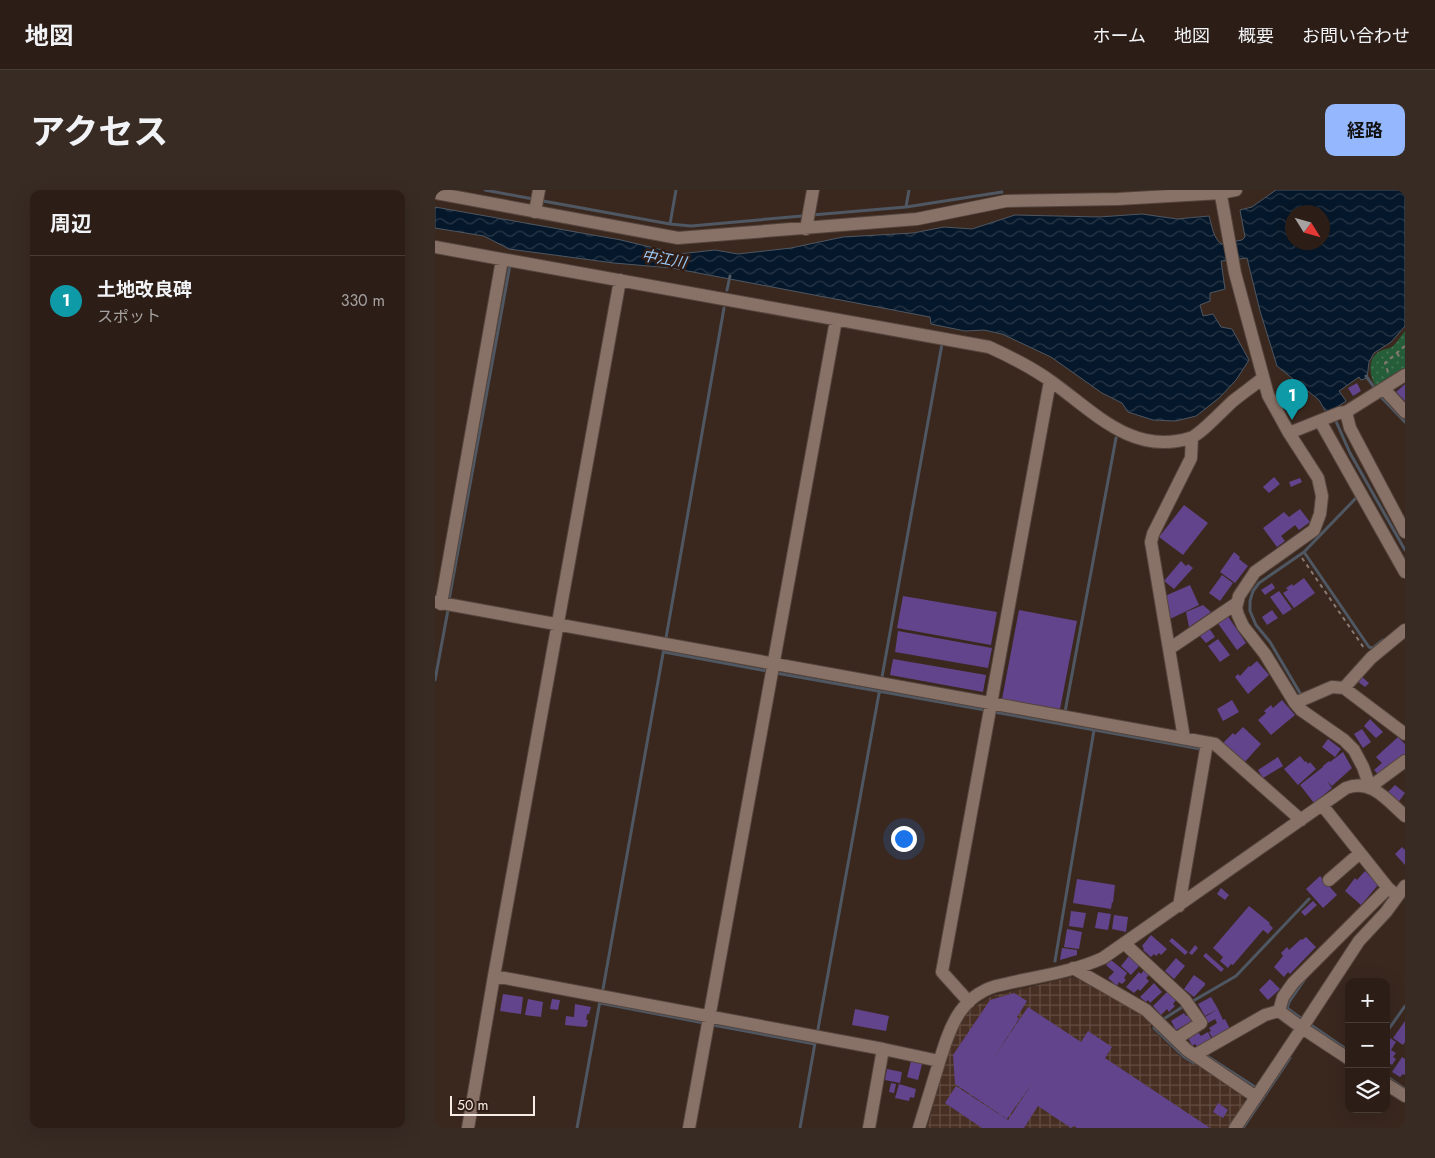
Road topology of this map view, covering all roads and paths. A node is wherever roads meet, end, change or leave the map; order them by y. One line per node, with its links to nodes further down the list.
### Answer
1 (539, 190): 8 (street)
2 (813, 190): 9 (street)
3 (1236, 190): 4 (street)
4 (1221, 192): 6 (street); 18 (street)
5 (435, 193): 8 (street)
6 (1119, 194): 7 (street)
7 (1007, 196): 9 (street)
8 (535, 212): 9 (street)
9 (806, 229)
10 (435, 247): 11 (street)
11 (502, 260): 12 (street); 29 (street)
12 (620, 280): 13 (street); 31 (street)
13 (836, 320): 19 (street); 35 (street)
14 (1405, 346): 15 (path)
15 (1397, 353): 16 (path); 20 (path)
16 (1400, 358)
17 (1405, 375): 20 (street)
18 (1263, 378): 24 (street); 25 (street)
19 (1050, 381): 25 (street); 37 (street)
20 (1388, 387): 21 (street); 22 (street)
21 (1405, 412)
22 (1343, 413): 23 (street); 26 (street)
23 (1322, 420): 24 (street); 28 (street)
24 (1289, 433): 30 (street)
25 (1192, 438): 33 (street)
26 (1405, 532)
27 (1302, 558): 34 (path)
28 (1405, 572)
29 (438, 603): 31 (street)
30 (1237, 603): 33 (street); 38 (street)
31 (557, 625): 35 (street); 53 (street)
32 (1405, 630): 34 (street)
33 (1169, 649): 40 (street)
34 (1371, 658): 36 (street)
35 (773, 663): 37 (street); 56 (street)
36 (1344, 688): 38 (street); 39 (street)
37 (991, 703): 40 (street); 54 (street)
38 (1295, 703): 43 (street)
39 (1405, 734)
40 (1184, 738): 41 (street)
41 (1207, 743): 46 (street); 50 (street)
42 (1405, 761): 43 (street)
43 (1370, 786): 44 (street); 45 (street)
44 (1323, 805): 46 (street); 47 (street)
45 (1405, 816)
46 (1301, 820): 50 (street)
47 (1360, 853): 48 (street); 49 (street)
48 (1329, 880)
49 (1397, 890): 55 (street); 57 (street)
50 (1179, 906): 51 (street)
51 (1125, 944): 52 (street); 58 (street)
52 (1073, 968): 54 (street); 58 (street)
53 (494, 976): 56 (street); 66 (street)
54 (969, 1002): 62 (street)
55 (1279, 1011): 57 (street); 60 (street)
56 (709, 1016): 59 (street); 67 (street)
57 (1302, 1028): 61 (street); 65 (street)
58 (1176, 1039): 60 (street)
59 (883, 1049): 62 (street); 68 (street)
60 (1195, 1055): 65 (street)
61 (1345, 1056)
62 (939, 1061): 69 (street)
63 (1390, 1087): 64 (street)
64 (1405, 1096)
65 (1256, 1097): 70 (street)
66 (468, 1128)
67 (689, 1128)
68 (869, 1128)
69 (919, 1128)
70 (1235, 1128)

